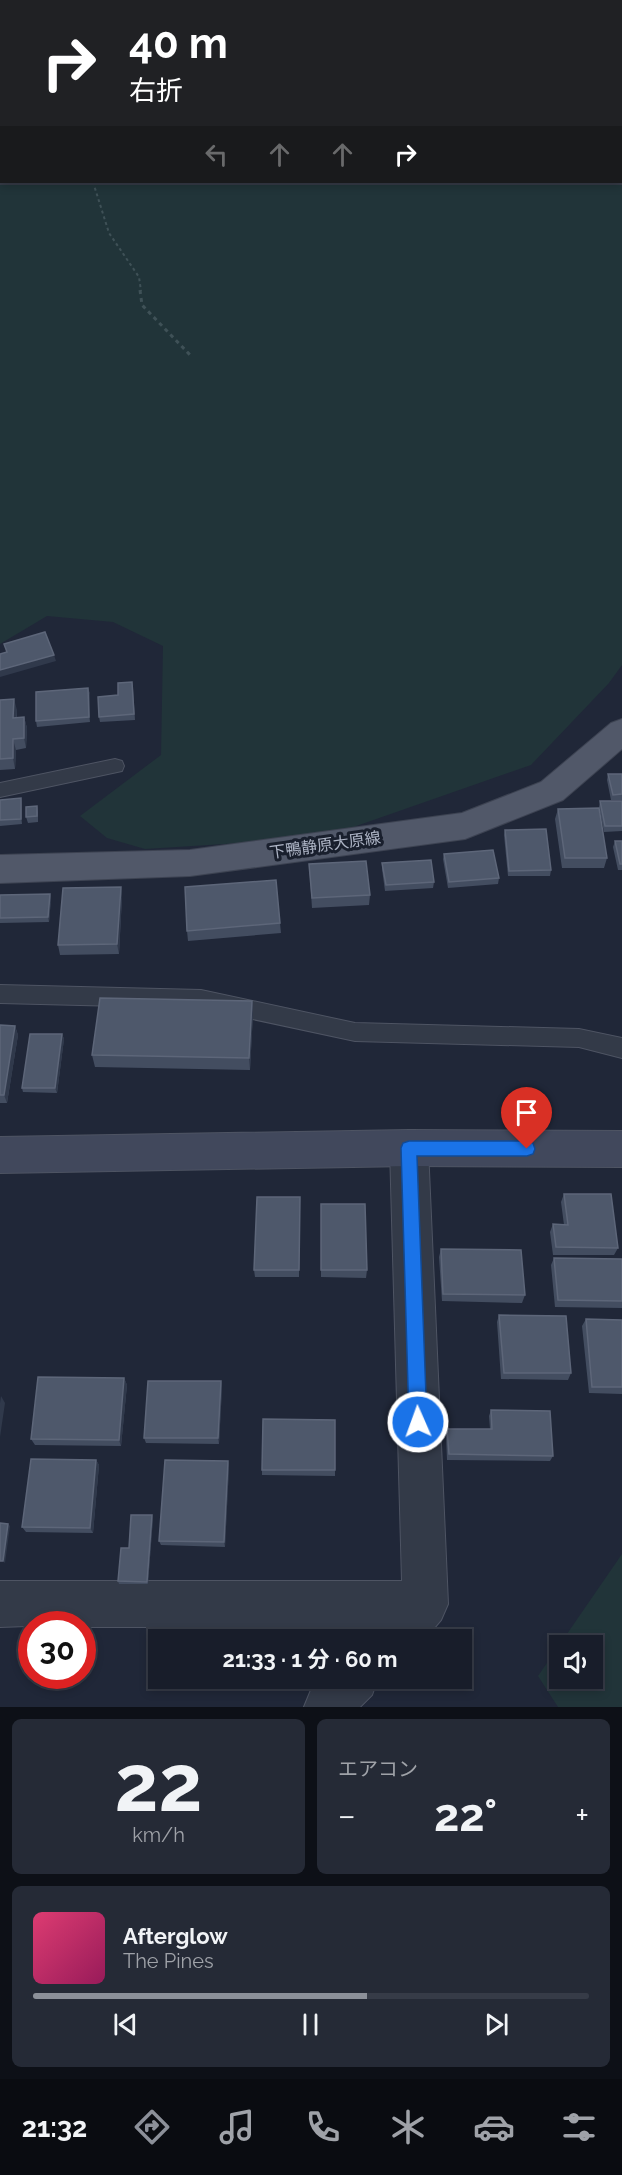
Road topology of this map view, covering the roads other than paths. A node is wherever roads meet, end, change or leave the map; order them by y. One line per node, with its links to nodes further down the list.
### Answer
1 (622, 731): 4 (main road, 下鴨静原大原線)
2 (115, 766): 3 (lane)
3 (0, 790)
4 (0, 869)
5 (0, 994): 6 (lane)
6 (622, 1048)
7 (409, 1148): 8 (street); 9 (street); 11 (street)
8 (622, 1149)
9 (0, 1155)
10 (0, 1604): 11 (street)
11 (425, 1604): 12 (street)
12 (402, 1629)
13 (345, 1689): 14 (street)
14 (328, 1707)

